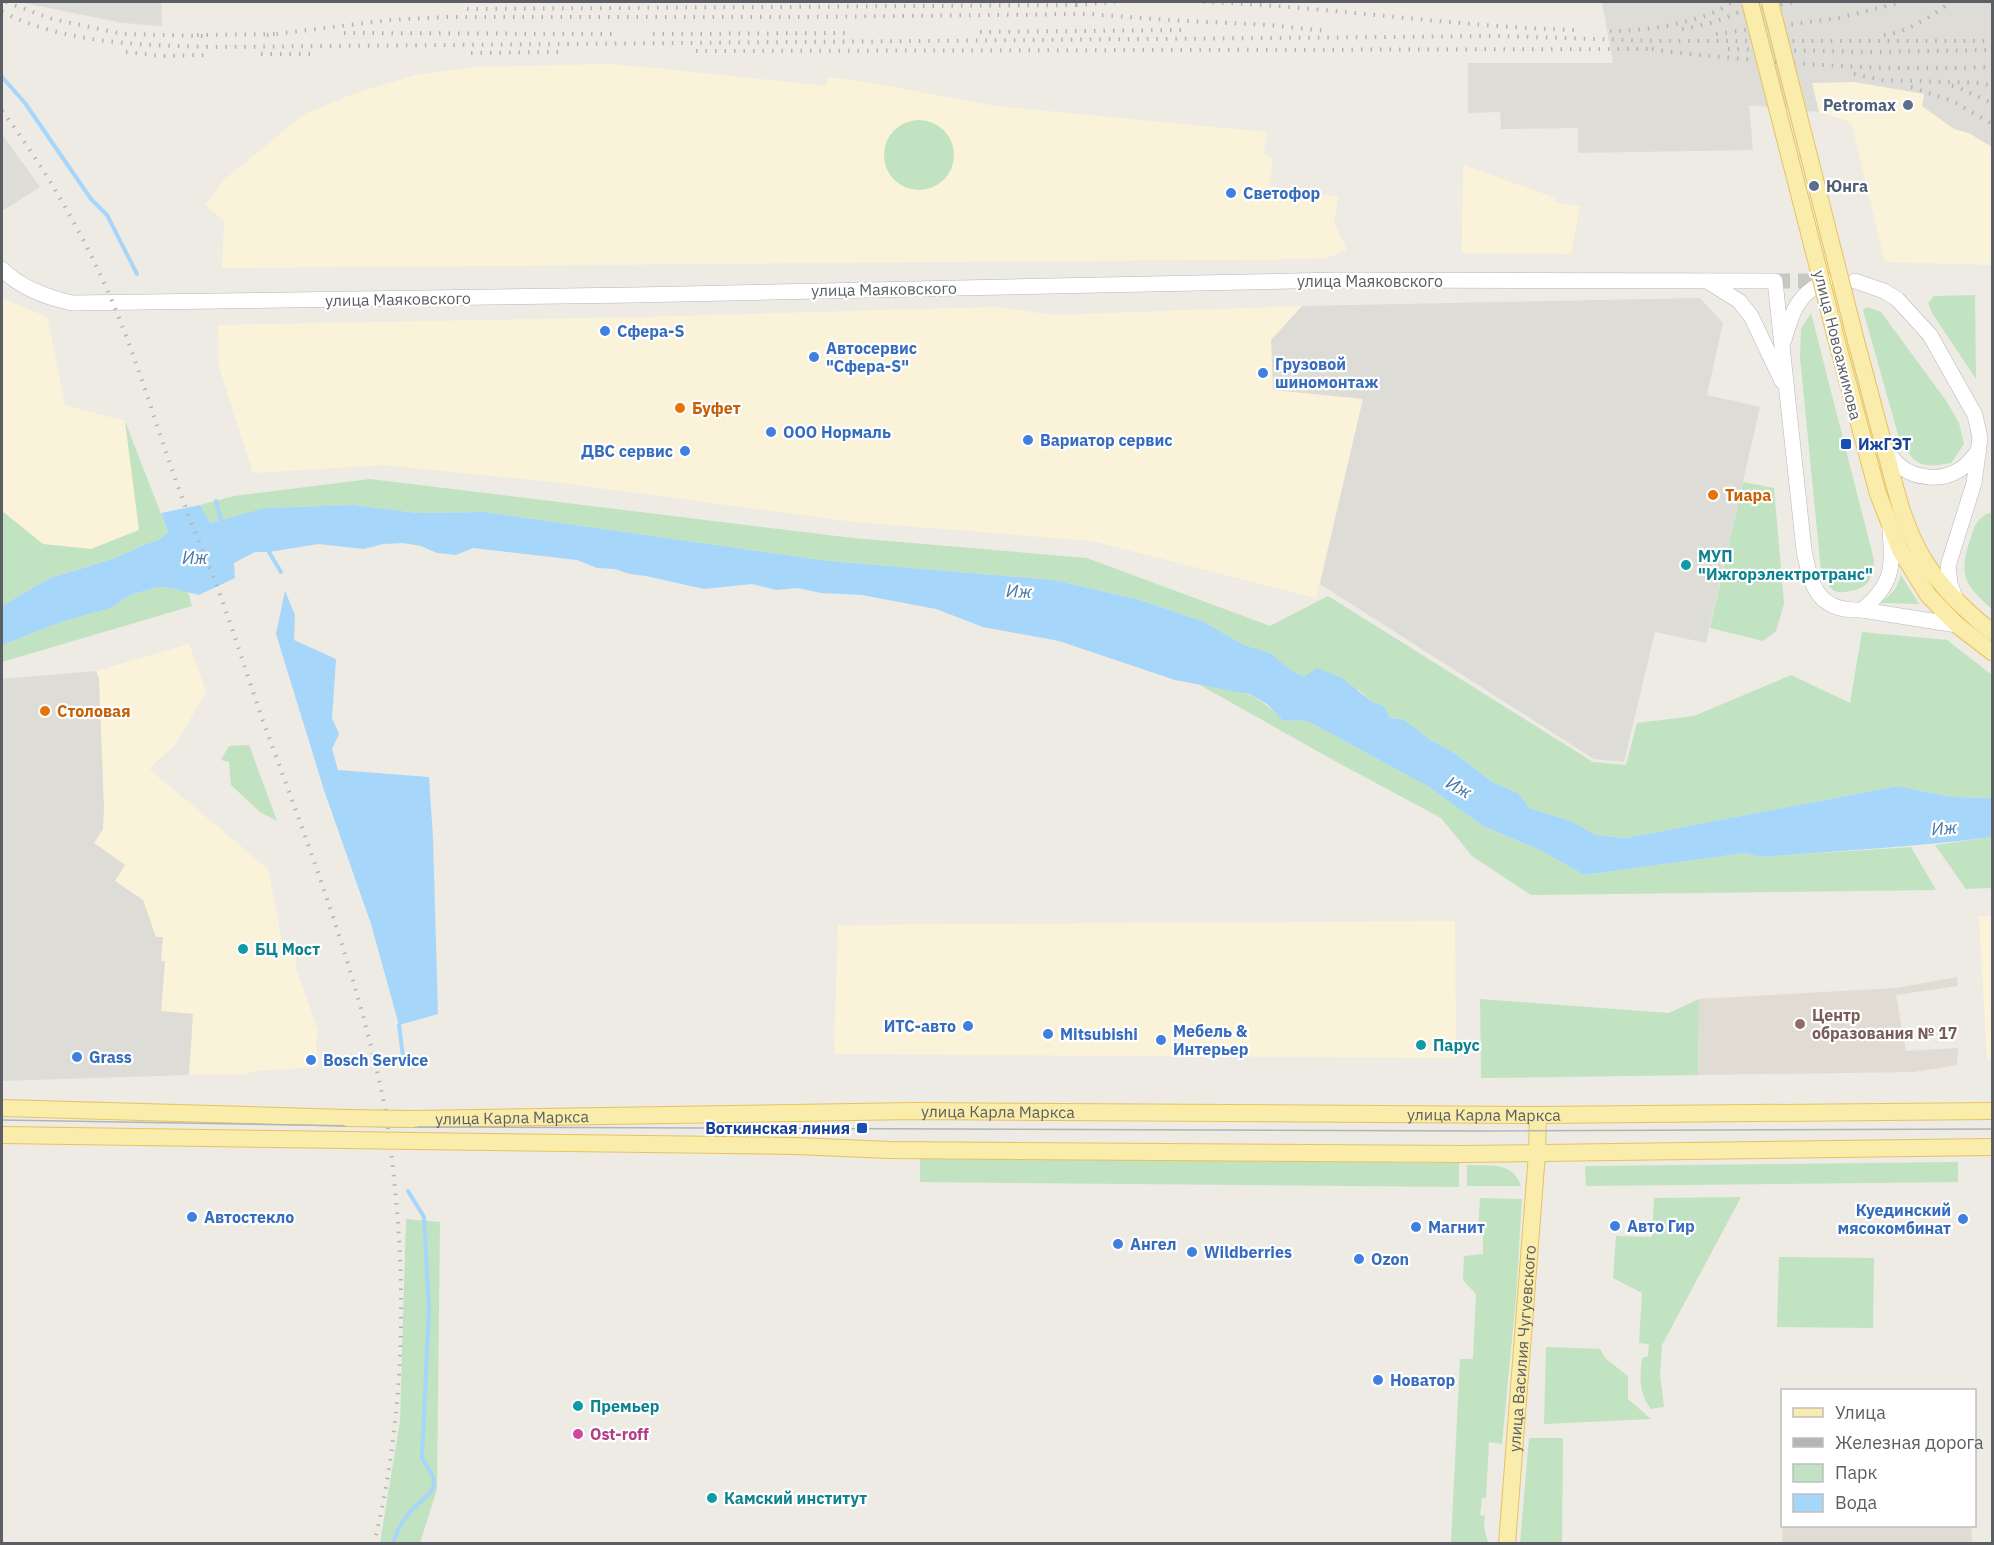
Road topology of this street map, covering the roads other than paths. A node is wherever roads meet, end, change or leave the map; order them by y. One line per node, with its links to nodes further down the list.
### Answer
1 (1750, 2): 11 (main road, улица Новоажимова, bridge)
2 (1770, 2): 9 (main road, улица Новоажимова, bridge)
3 (2, 269): 4 (main road, улица Маяковского)
4 (1707, 281): 7 (main road, улица Маяковского); 8 (main road)
5 (1827, 281): 7 (main road)
6 (1855, 281): 10 (main road)
7 (1782, 346): 8 (main road)
8 (1786, 389): 13 (main road)
9 (1885, 449): 10 (main road); 12 (main road, улица Новоажимова)
10 (1979, 450): 12 (main road)
11 (1889, 526): 13 (main road); 14 (main road, улица Новоажимова)
12 (1957, 602): 15 (main road, улица Новоажимова)
13 (1862, 610): 14 (main road)
14 (1957, 625): 16 (main road, улица Новоажимова)
15 (1992, 632)
16 (1992, 652)
17 (2, 1108): 19 (main road, улица Карла Маркса, bridge)
18 (1992, 1111): 19 (main road, улица Карла Маркса)
19 (1538, 1115): 22 (main road, улица Василия Чугуевского)
20 (2, 1135): 22 (main road, улица Карла Маркса, bridge)
21 (1992, 1147): 22 (main road, улица Карла Маркса)
22 (1537, 1153): 23 (main road, улица Василия Чугуевского)
23 (1507, 1544)

